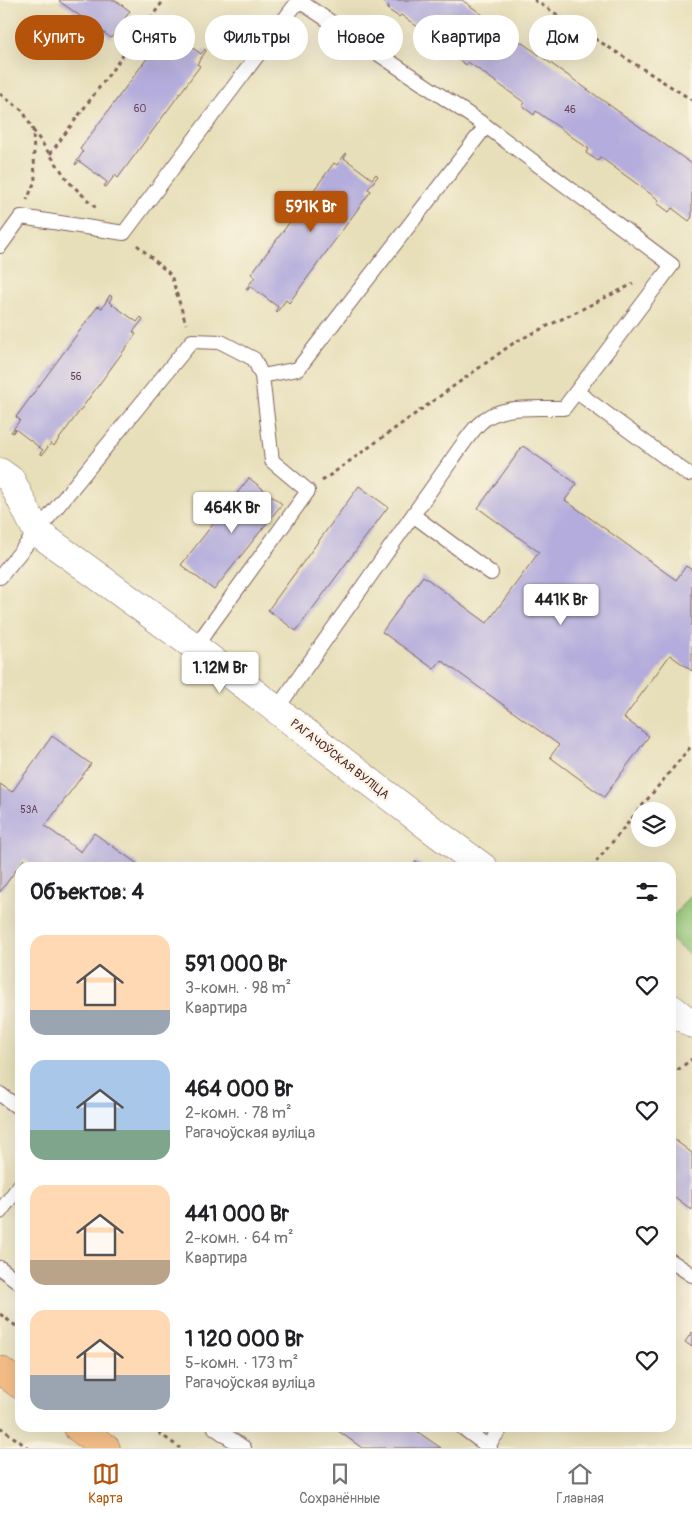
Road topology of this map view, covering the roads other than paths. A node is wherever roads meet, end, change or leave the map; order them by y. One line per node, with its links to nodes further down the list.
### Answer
1 (298, 0): 2 (lane); 3 (lane)
2 (486, 126): 4 (lane); 5 (lane)
3 (0, 246)
4 (262, 376): 9 (lane); 12 (lane)
5 (577, 392): 7 (lane); 8 (lane)
6 (0, 472): 9 (street, РАГАЧОЎСКАЯ ВУЛІЦА)
7 (688, 474)
8 (413, 514): 10 (lane); 13 (lane)
9 (37, 532): 11 (lane); 12 (street, РАГАЧОЎСКАЯ ВУЛІЦА)
10 (492, 573)
11 (0, 577)
12 (195, 647): 13 (street, РАГАЧОЎСКАЯ ВУЛІЦА)
13 (276, 710): 14 (street, РАГАЧОЎСКАЯ ВУЛІЦА)
14 (476, 862)
15 (676, 1012): 16 (street)
16 (692, 1024)
17 (0, 1094): 18 (lane)
18 (15, 1105)
19 (15, 1192): 20 (lane)
20 (0, 1212)
21 (676, 1264): 23 (lane)
22 (0, 1268): 24 (lane)
23 (692, 1275)
24 (15, 1280)
25 (0, 1370): 26 (main road)
26 (15, 1381)
27 (84, 1432): 32 (main road)
28 (221, 1432): 33 (lane)
29 (467, 1432): 31 (lane)
30 (498, 1432): 31 (lane)
31 (488, 1447)
32 (106, 1448)
33 (244, 1448)

